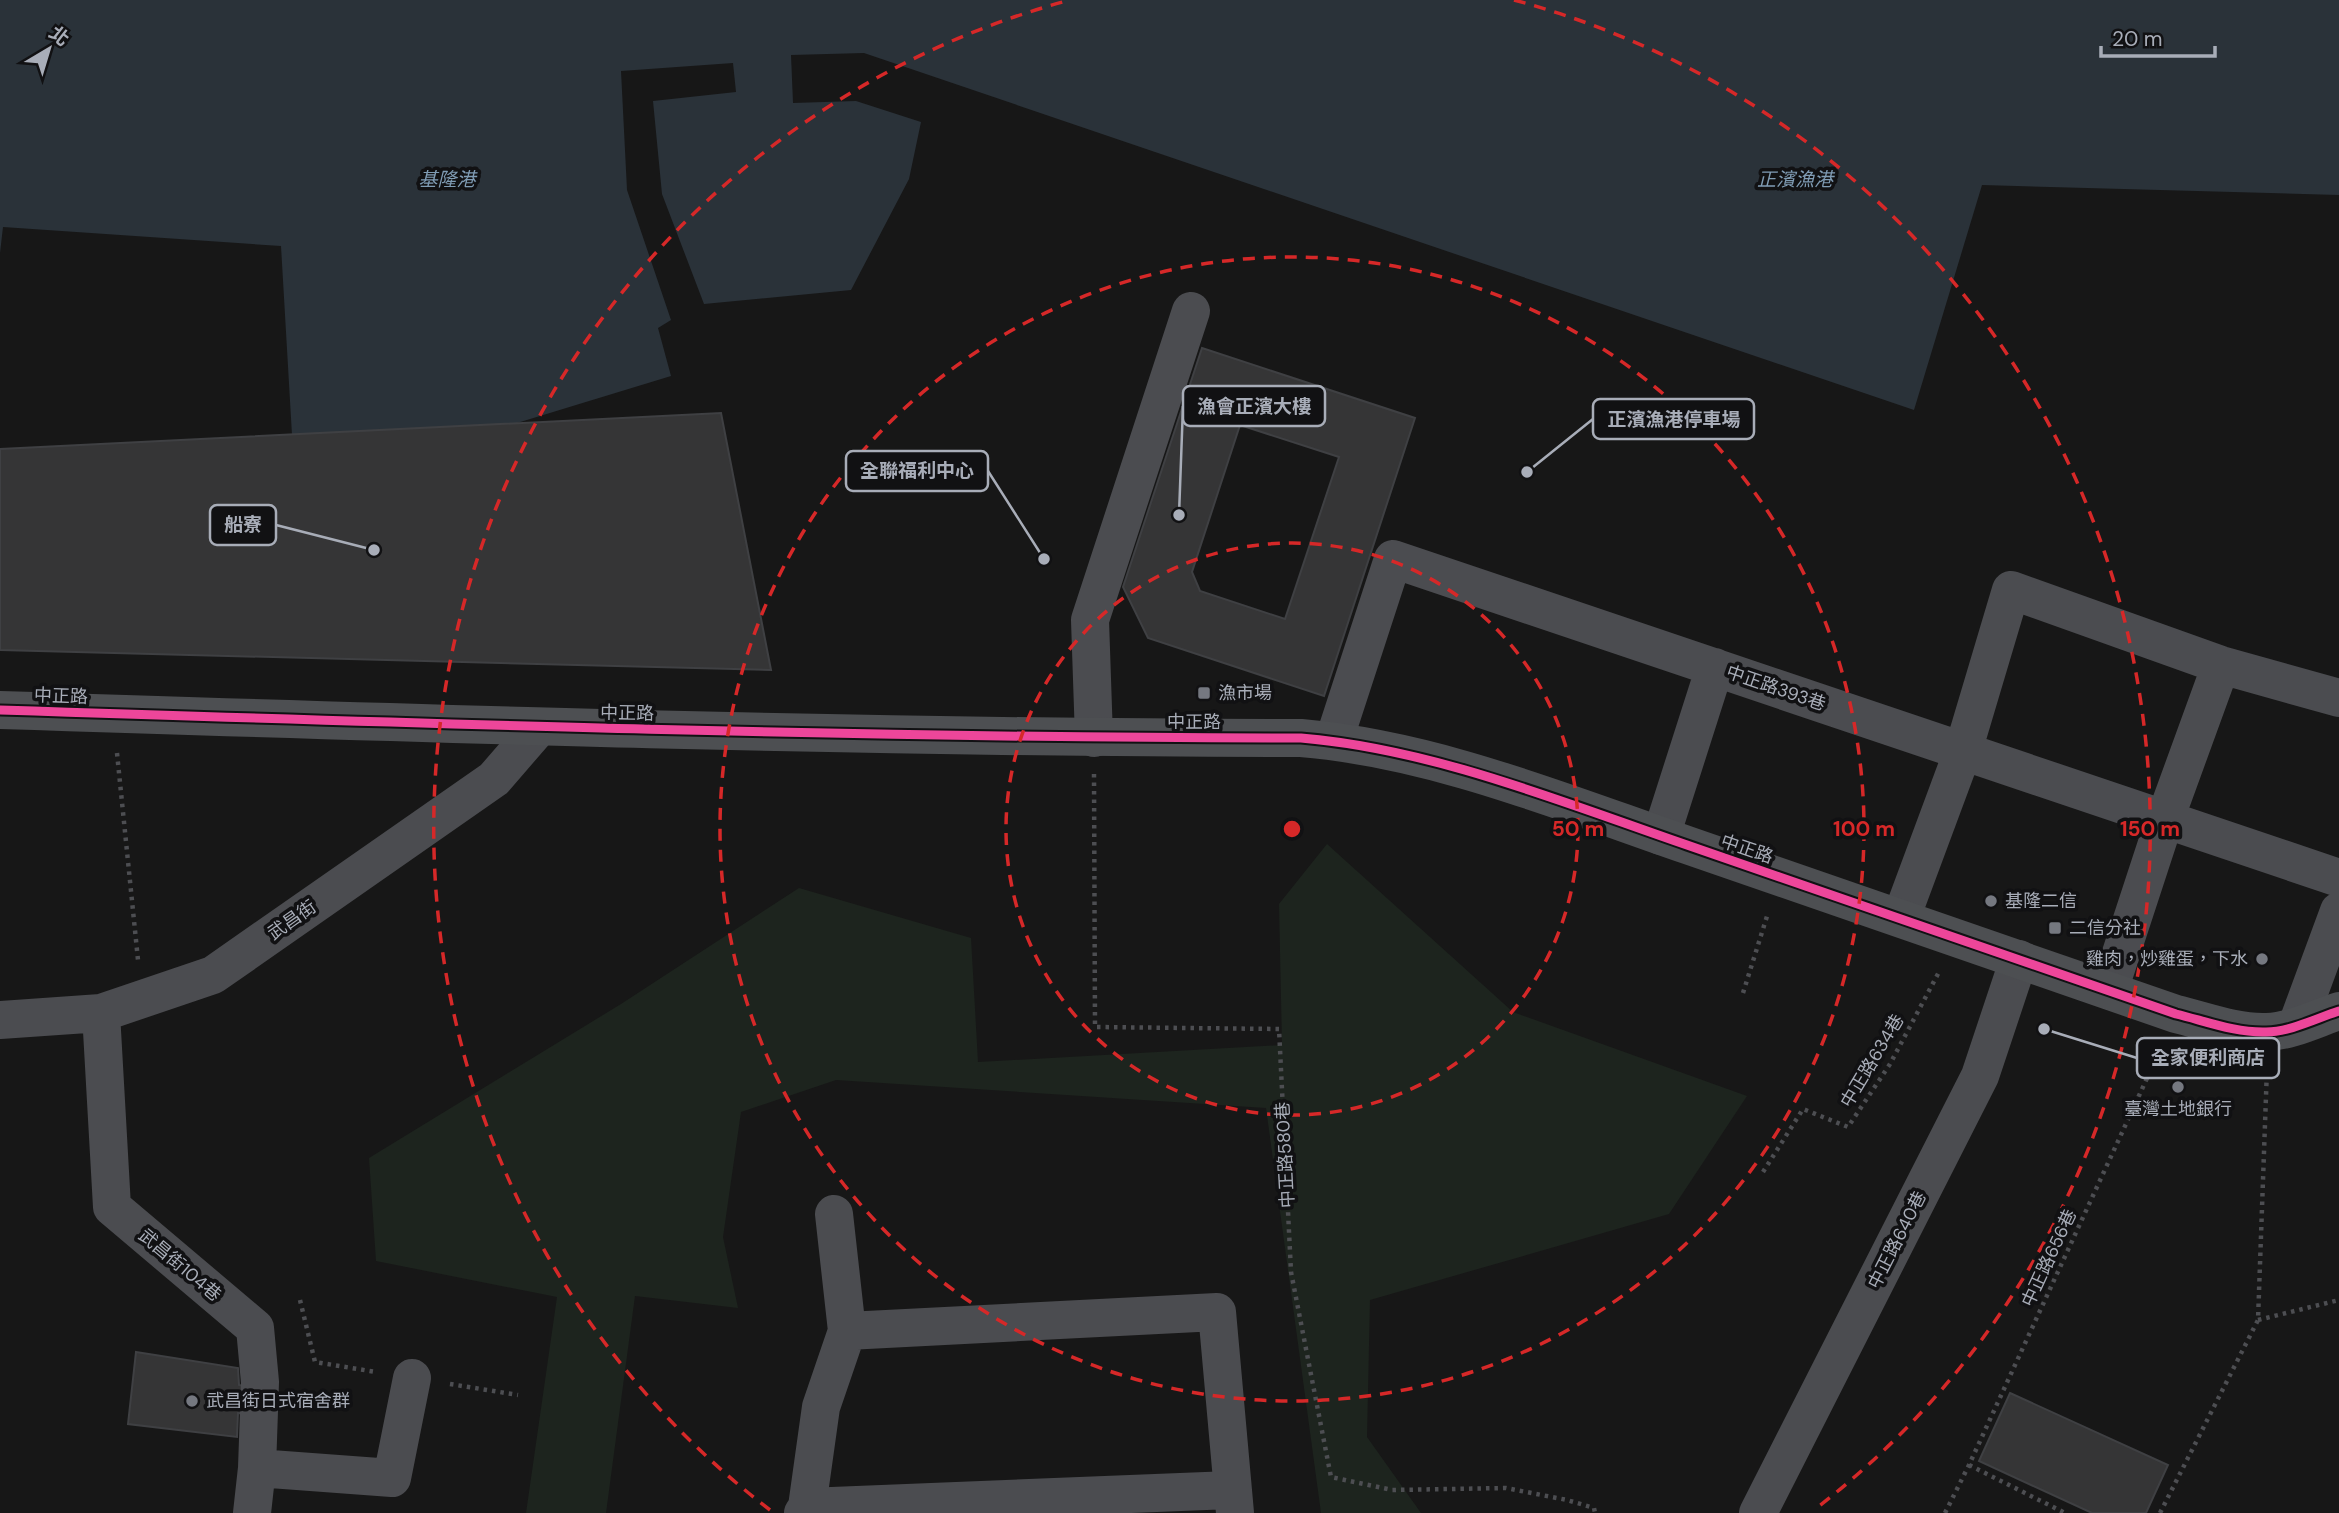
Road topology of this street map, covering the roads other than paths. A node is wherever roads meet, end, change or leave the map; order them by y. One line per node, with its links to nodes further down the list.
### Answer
1 (1191, 311): 7 (lane)
2 (2221, 665): 4 (lane); 9 (lane); 10 (lane)
3 (1715, 667): 8 (lane, 中正路393巷); 9 (lane, 中正路393巷); 11 (lane)
4 (2339, 698)
5 (0, 710): 6 (main road, 中正路)
6 (539, 727): 7 (main road, 中正路); 18 (lane, 武昌街)
7 (1094, 738): 8 (main road, 中正路)
8 (1334, 740): 11 (main road, 中正路)
9 (1963, 751): 10 (lane, 中正路393巷); 14 (lane)
10 (2165, 819): 12 (lane, 中正路393巷); 16 (lane)
11 (1661, 836): 14 (main road, 中正路)
12 (2339, 878)
13 (2339, 911): 20 (lane)
14 (1901, 919): 15 (main road, 中正路)
15 (2019, 959): 16 (main road, 中正路); 28 (lane, 中正路640巷)
16 (2109, 990): 20 (main road, 中正路)
17 (2339, 1011): 20 (main road, 中正路)
18 (101, 1013): 19 (lane, 武昌街); 24 (lane, 武昌街104巷)
19 (0, 1020)
20 (2283, 1029)
21 (834, 1214): 22 (lane)
22 (847, 1331): 25 (lane); 26 (lane)
23 (412, 1378): 24 (lane)
24 (257, 1468): 27 (lane, 武昌街104巷)
25 (1233, 1502): 26 (lane)
26 (805, 1511)
27 (252, 1513)
28 (1758, 1513)

